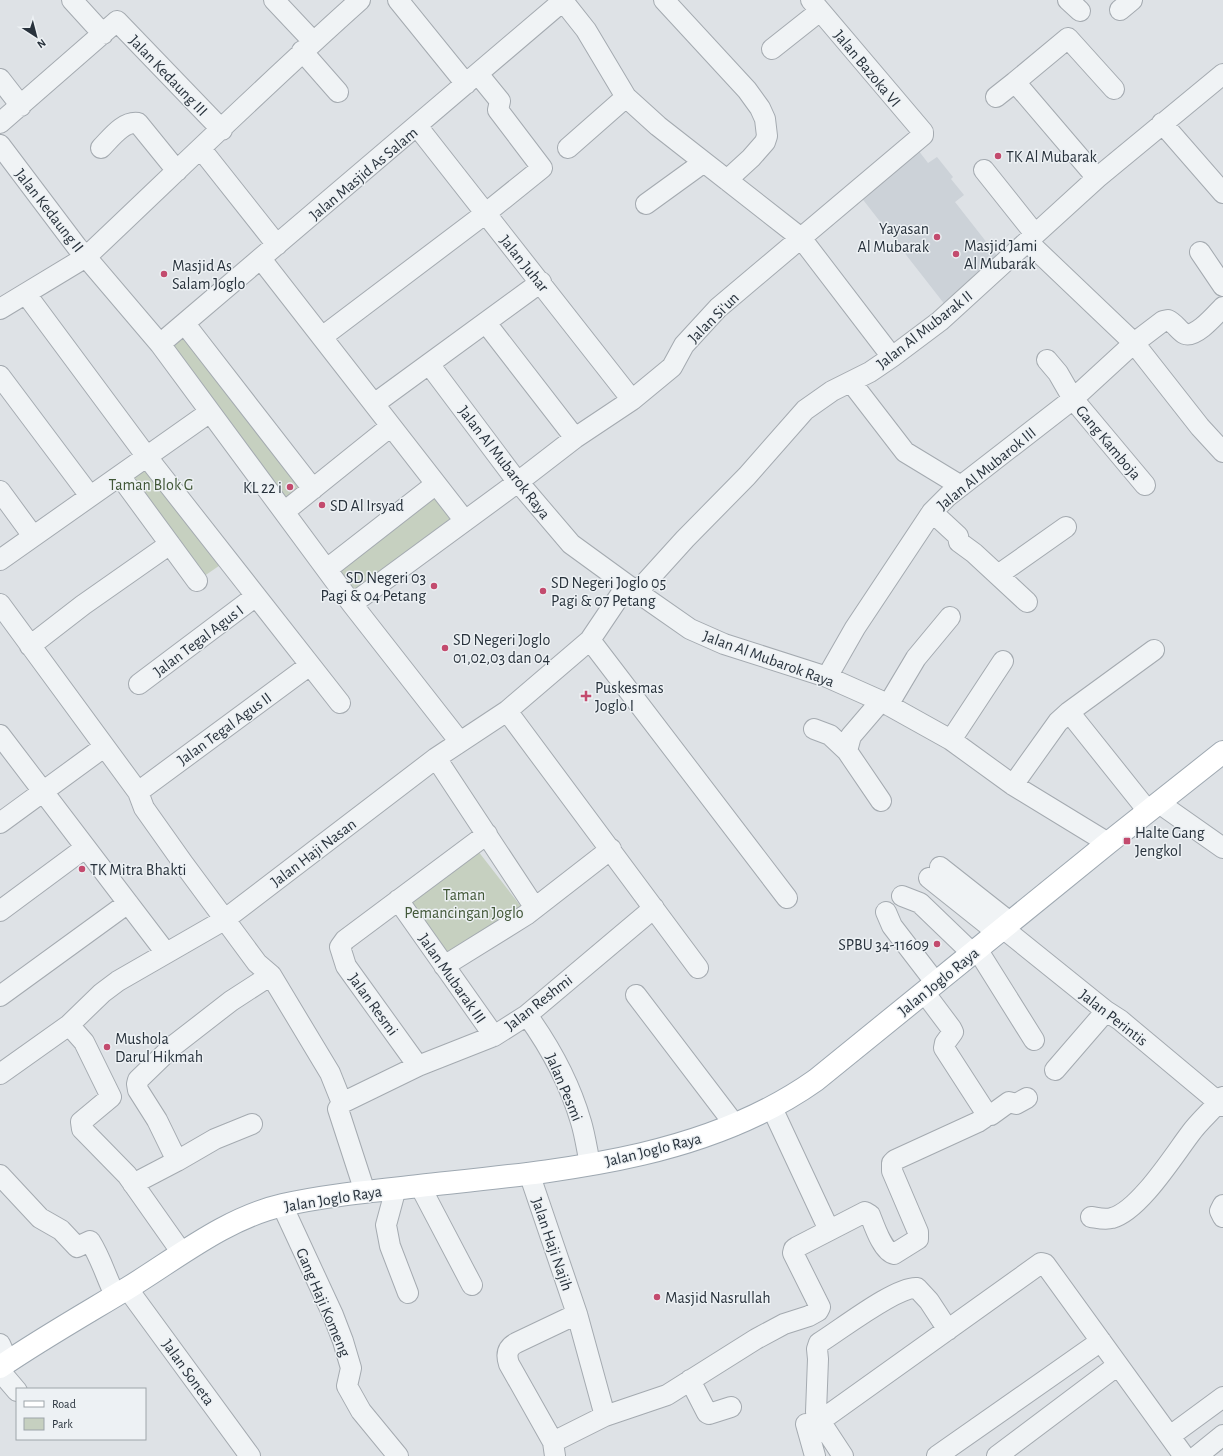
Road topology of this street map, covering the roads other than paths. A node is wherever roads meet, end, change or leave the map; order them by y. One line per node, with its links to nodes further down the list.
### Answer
1 (72, 0): 9 (street, Jalan Kedaung III)
2 (274, 0): 10 (street)
3 (348, 0): 10 (street)
4 (360, 0): 10 (street)
5 (398, 0): 14 (street)
6 (664, 0): 33 (street)
7 (563, 1): 14 (street, Jalan Masjid As Salam); 18 (street)
8 (815, 5): 11 (street); 37 (street, Jalan Bazoka VI)
9 (110, 27): 20 (street); 24 (street, Jalan Kedaung III)
10 (305, 44): 17 (street); 24 (street)
11 (772, 49)
12 (1222, 77): 22 (street, Jalan Al Mubarak II)
13 (0, 79): 20 (street)
14 (472, 79): 23 (street, Jalan Masjid As Salam); 36 (street)
15 (1015, 82): 16 (street); 19 (street); 32 (street)
16 (1114, 89)
17 (338, 92)
18 (626, 97): 27 (street); 29 (street)
19 (996, 97)
20 (21, 106): 21 (street)
21 (0, 123)
22 (1162, 123): 32 (street, Jalan Al Mubarak II); 34 (street)
23 (417, 126): 36 (street, Jalan Juhar); 39 (street, Jalan Masjid As Salam)
24 (222, 130): 28 (street)
25 (0, 145): 41 (street, Jalan Kedaung II)
26 (101, 148): 31 (street)
27 (568, 148)
28 (201, 149): 31 (street); 39 (street)
29 (704, 162): 33 (street); 35 (street)
30 (984, 170): 38 (street)
31 (177, 171): 41 (street)
32 (1098, 178): 38 (street, Jalan Al Mubarak II)
33 (727, 180): 37 (street)
34 (1223, 193)
35 (646, 204)
36 (486, 214): 43 (street, Jalan Juhar); 50 (street)
37 (801, 238): 53 (street); 59 (street, Jalan Si'un)
38 (1031, 238): 51 (street); 53 (street, Jalan Al Mubarak II)
39 (277, 245): 42 (street, Jalan Masjid As Salam)
40 (1200, 252): 44 (street)
41 (86, 257): 45 (street); 52 (street, Jalan Kedaung II)
42 (262, 259): 49 (street, Jalan Masjid As Salam); 50 (street)
43 (541, 282): 48 (street); 59 (street, Jalan Juhar)
44 (1223, 286)
45 (26, 294): 47 (street); 65 (street)
46 (1223, 307): 51 (street, Jalan Al Mubarok III)
47 (0, 309)
48 (486, 323): 55 (street); 63 (street)
49 (185, 324): 52 (street, Jalan Masjid As Salam); 71 (street)
50 (322, 337): 60 (street)
51 (1134, 343): 58 (street, Jalan Al Mubarok III); 64 (street)
52 (160, 344): 61 (street, Jalan Kedaung II)
53 (892, 357): 57 (street, Jalan Al Mubarak II)
54 (1047, 360): 58 (street, Gang Kamboja)
55 (430, 364): 60 (street); 67 (street, Jalan Al Mubarok Raya)
56 (0, 376): 73 (street)
57 (851, 382): 70 (street); 84 (street, Jalan Al Mubarak II)
58 (1073, 398): 69 (street, Gang Kamboja); 70 (street, Jalan Al Mubarok III)
59 (632, 400): 63 (street, Jalan Si'un)
60 (374, 404): 62 (street)
61 (210, 412): 65 (street); 74 (street, Jalan Kedaung II)
62 (391, 426): 68 (street); 71 (street)
63 (575, 438): 67 (street, Jalan Si'un)
64 (1223, 452)
65 (147, 457): 66 (street); 85 (street)
66 (120, 476): 73 (street); 79 (street)
67 (518, 482): 76 (street, Jalan Si'un); 84 (street, Jalan Al Mubarok Raya)
68 (436, 484): 76 (street); 81 (street)
69 (1145, 485)
70 (961, 486): 75 (street, Jalan Al Mubarok III)
71 (313, 489): 74 (street)
72 (0, 491): 78 (street)
73 (90, 496): 78 (street)
74 (284, 512): 81 (street, Jalan Kedaung II)
75 (932, 512): 82 (street); 95 (street, Jalan Al Mubarok III)
76 (464, 521): 88 (street, Jalan Si'un)
77 (1066, 527): 82 (street)
78 (34, 536): 80 (street)
79 (170, 544): 83 (street); 91 (street)
80 (0, 560)
81 (327, 569): 88 (street, Jalan Kedaung II)
82 (998, 575): 86 (street)
83 (197, 581)
84 (632, 589): 90 (street, Jalan Al Mubarak II); 95 (street, Jalan Al Mubarok Raya)
85 (256, 596): 94 (street); 96 (street, Jalan Tegal Agus I)
86 (1027, 602)
87 (0, 604): 91 (street)
88 (352, 604): 104 (street, Jalan Kedaung II)
89 (950, 618): 98 (street)
90 (590, 640): 99 (street, Jalan Haji Nasan); 122 (street)
91 (30, 646): 105 (street)
92 (1154, 650): 100 (street)
93 (1003, 661): 103 (street)
94 (310, 665): 97 (street); 111 (street, Jalan Tegal Agus II)
95 (827, 677): 98 (street, Jalan Al Mubarok Raya)
96 (139, 684)
97 (340, 703)
98 (885, 703): 103 (street, Jalan Al Mubarok Raya); 106 (street)
99 (508, 712): 104 (street, Jalan Haji Nasan); 119 (street)
100 (1070, 712): 109 (street); 113 (street)
101 (814, 729): 106 (street)
102 (0, 735): 110 (street)
103 (951, 740): 109 (street, Jalan Al Mubarok Raya)
104 (460, 742): 108 (street, Jalan Haji Nasan)
105 (104, 747): 110 (street); 111 (street)
106 (847, 751): 112 (street)
107 (1223, 752): 113 (main road, Jalan Joglo Raya)
108 (436, 758): 115 (street); 129 (street, Jalan Haji Nasan)
109 (1013, 785): 116 (street, Jalan Al Mubarok Raya)
110 (42, 792): 114 (street); 117 (street)
111 (138, 792): 129 (street)
112 (881, 801)
113 (1153, 807): 116 (main road, Jalan Joglo Raya); 118 (street)
114 (0, 822)
115 (487, 834): 123 (street); 125 (street)
116 (1108, 843): 130 (main road, Jalan Joglo Raya)
117 (85, 848): 124 (street); 127 (street)
118 (1223, 848)
119 (611, 849): 125 (street); 126 (street)
120 (934, 873): 130 (street, Jalan Perintis)
121 (902, 896): 131 (street)
122 (786, 898)
123 (398, 900): 133 (street, Jalan Mubarak III); 144 (street, Jalan Resmi)
124 (128, 903): 132 (street); 138 (street)
125 (535, 908): 133 (street)
126 (654, 908): 134 (street); 140 (street, Jalan Reshmi)
127 (0, 911)
128 (886, 912): 136 (street)
129 (224, 920): 132 (street, Jalan Haji Nasan); 135 (street)
130 (1004, 928): 131 (main road, Jalan Joglo Raya); 139 (street, Jalan Perintis)
131 (975, 951): 136 (main road, Jalan Joglo Raya); 143 (street)
132 (166, 953): 141 (street, Jalan Haji Nasan)
133 (444, 966): 142 (street, Jalan Mubarak III)
134 (698, 968)
135 (271, 975): 149 (street); 154 (street)
136 (929, 987): 150 (main road, Jalan Joglo Raya); 151 (street)
137 (636, 995): 153 (street)
138 (0, 996)
139 (1106, 1011): 145 (street); 148 (street, Jalan Perintis)
140 (527, 1015): 142 (street, Jalan Reshmi); 155 (street, Jalan Pesmi)
141 (69, 1025): 146 (street, Jalan Haji Nasan); 158 (street)
142 (494, 1036): 144 (street, Jalan Reshmi)
143 (1034, 1040)
144 (418, 1066): 149 (street, Jalan Reshmi)
145 (1054, 1070)
146 (0, 1074)
147 (1027, 1098): 151 (street)
148 (1222, 1102): 164 (street)
149 (342, 1103): 161 (street)
150 (772, 1108): 153 (main road, Jalan Joglo Raya); 166 (street)
151 (986, 1113): 166 (street)
152 (252, 1124): 154 (street)
153 (734, 1125): 155 (main road, Jalan Joglo Raya)
154 (177, 1161): 158 (street)
155 (590, 1164): 156 (main road, Jalan Joglo Raya)
156 (529, 1173): 159 (main road, Jalan Joglo Raya); 171 (street, Jalan Haji Najih)
157 (0, 1175): 169 (street, Jalan Soneta)
158 (133, 1184): 167 (street)
159 (420, 1186): 160 (main road, Jalan Joglo Raya); 168 (street)
160 (396, 1188): 161 (main road, Jalan Joglo Raya); 170 (street)
161 (365, 1192): 162 (main road, Jalan Joglo Raya)
162 (282, 1205): 167 (main road, Jalan Joglo Raya); 186 (street, Gang Haji Komeng)
163 (1223, 1206): 165 (street)
164 (1091, 1217)
165 (1223, 1217)
166 (829, 1230): 176 (street)
167 (182, 1253): 169 (main road, Jalan Joglo Raya)
168 (472, 1285)
169 (121, 1291): 174 (main road, Jalan Joglo Raya); 185 (street, Jalan Soneta)
170 (408, 1293)
171 (577, 1314): 180 (street, Jalan Haji Najih); 184 (street)
172 (948, 1330): 173 (street); 181 (street); 181 (street)
173 (1101, 1341): 175 (street); 189 (street)
174 (2, 1361): 177 (street)
175 (1118, 1365): 183 (street); 190 (street)
176 (690, 1380): 179 (street); 180 (street)
177 (16, 1389)
178 (1223, 1397): 183 (street)
179 (731, 1406)
180 (605, 1416): 184 (street)
181 (813, 1423): 187 (street); 188 (street)
182 (1223, 1435): 192 (street)
183 (1170, 1436): 191 (street)
184 (554, 1449)
185 (250, 1456)
186 (398, 1456)
187 (815, 1456)
188 (843, 1456)
189 (937, 1456)
190 (997, 1456)
191 (1184, 1456)
192 (1197, 1456)

